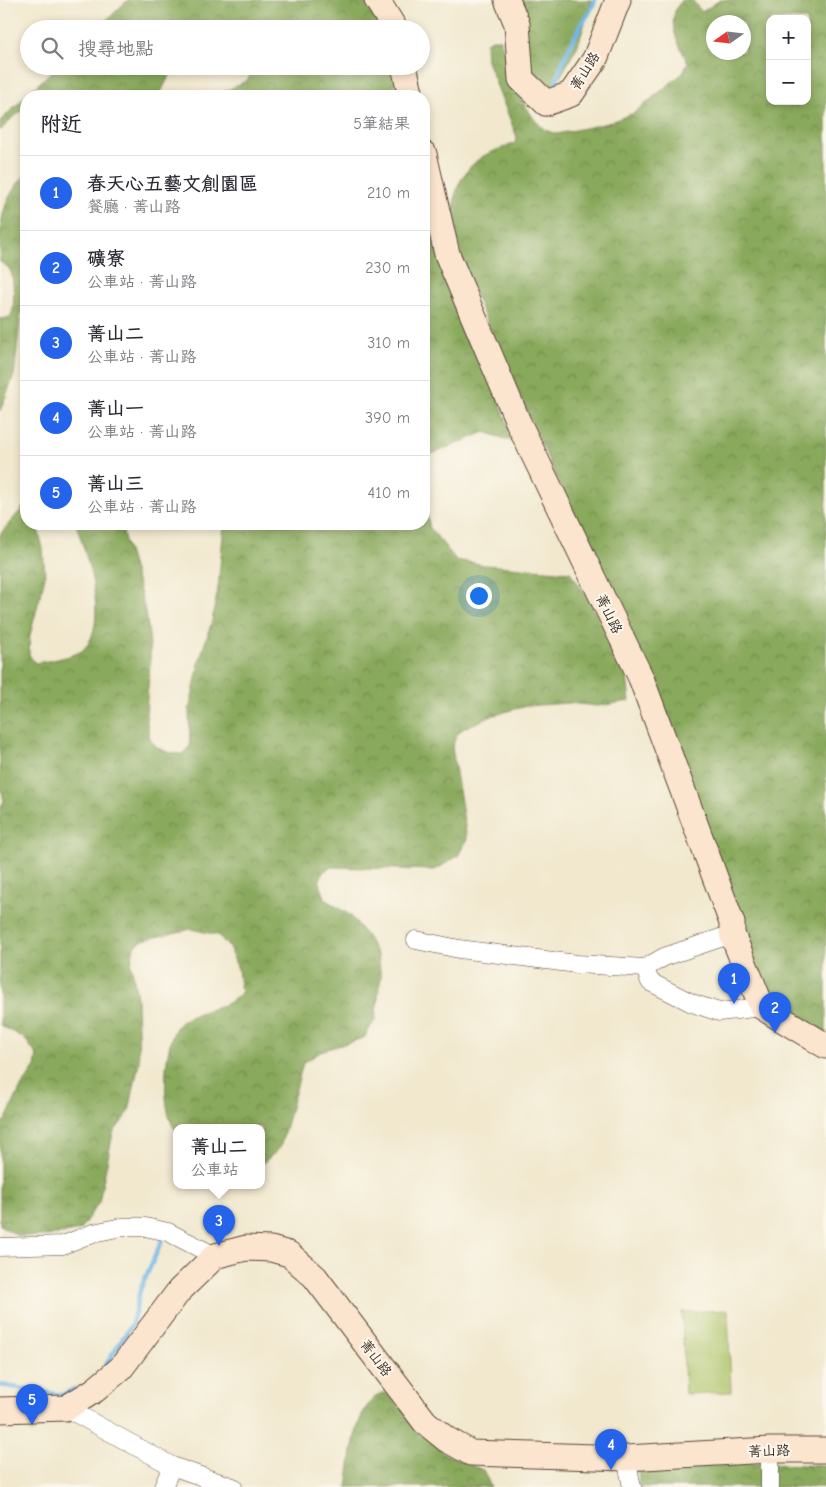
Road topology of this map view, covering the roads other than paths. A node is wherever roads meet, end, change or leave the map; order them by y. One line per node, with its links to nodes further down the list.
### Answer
1 (377, 0): 4 (street)
2 (507, 0): 3 (street, 菁山路)
3 (618, 0)
4 (389, 20)
5 (406, 75): 6 (street)
6 (410, 90)
7 (430, 180): 8 (street, 菁山路)
8 (732, 934): 10 (street); 11 (street, 菁山路)
9 (416, 940): 10 (street)
10 (645, 968): 11 (street)
11 (762, 1007): 12 (street)
12 (826, 1046)
13 (0, 1247): 14 (street)
14 (215, 1256): 15 (street, 菁山路); 19 (street, 菁山路)
15 (66, 1408): 16 (street); 20 (street)
16 (0, 1410)
17 (770, 1450): 18 (street, 菁山路); 19 (street, 菁山路); 25 (street)
18 (826, 1450)
19 (626, 1458): 24 (street)
20 (172, 1466): 21 (street); 22 (street)
21 (208, 1482): 23 (street)
22 (163, 1487)
23 (233, 1487)
24 (632, 1487)
25 (770, 1487)

